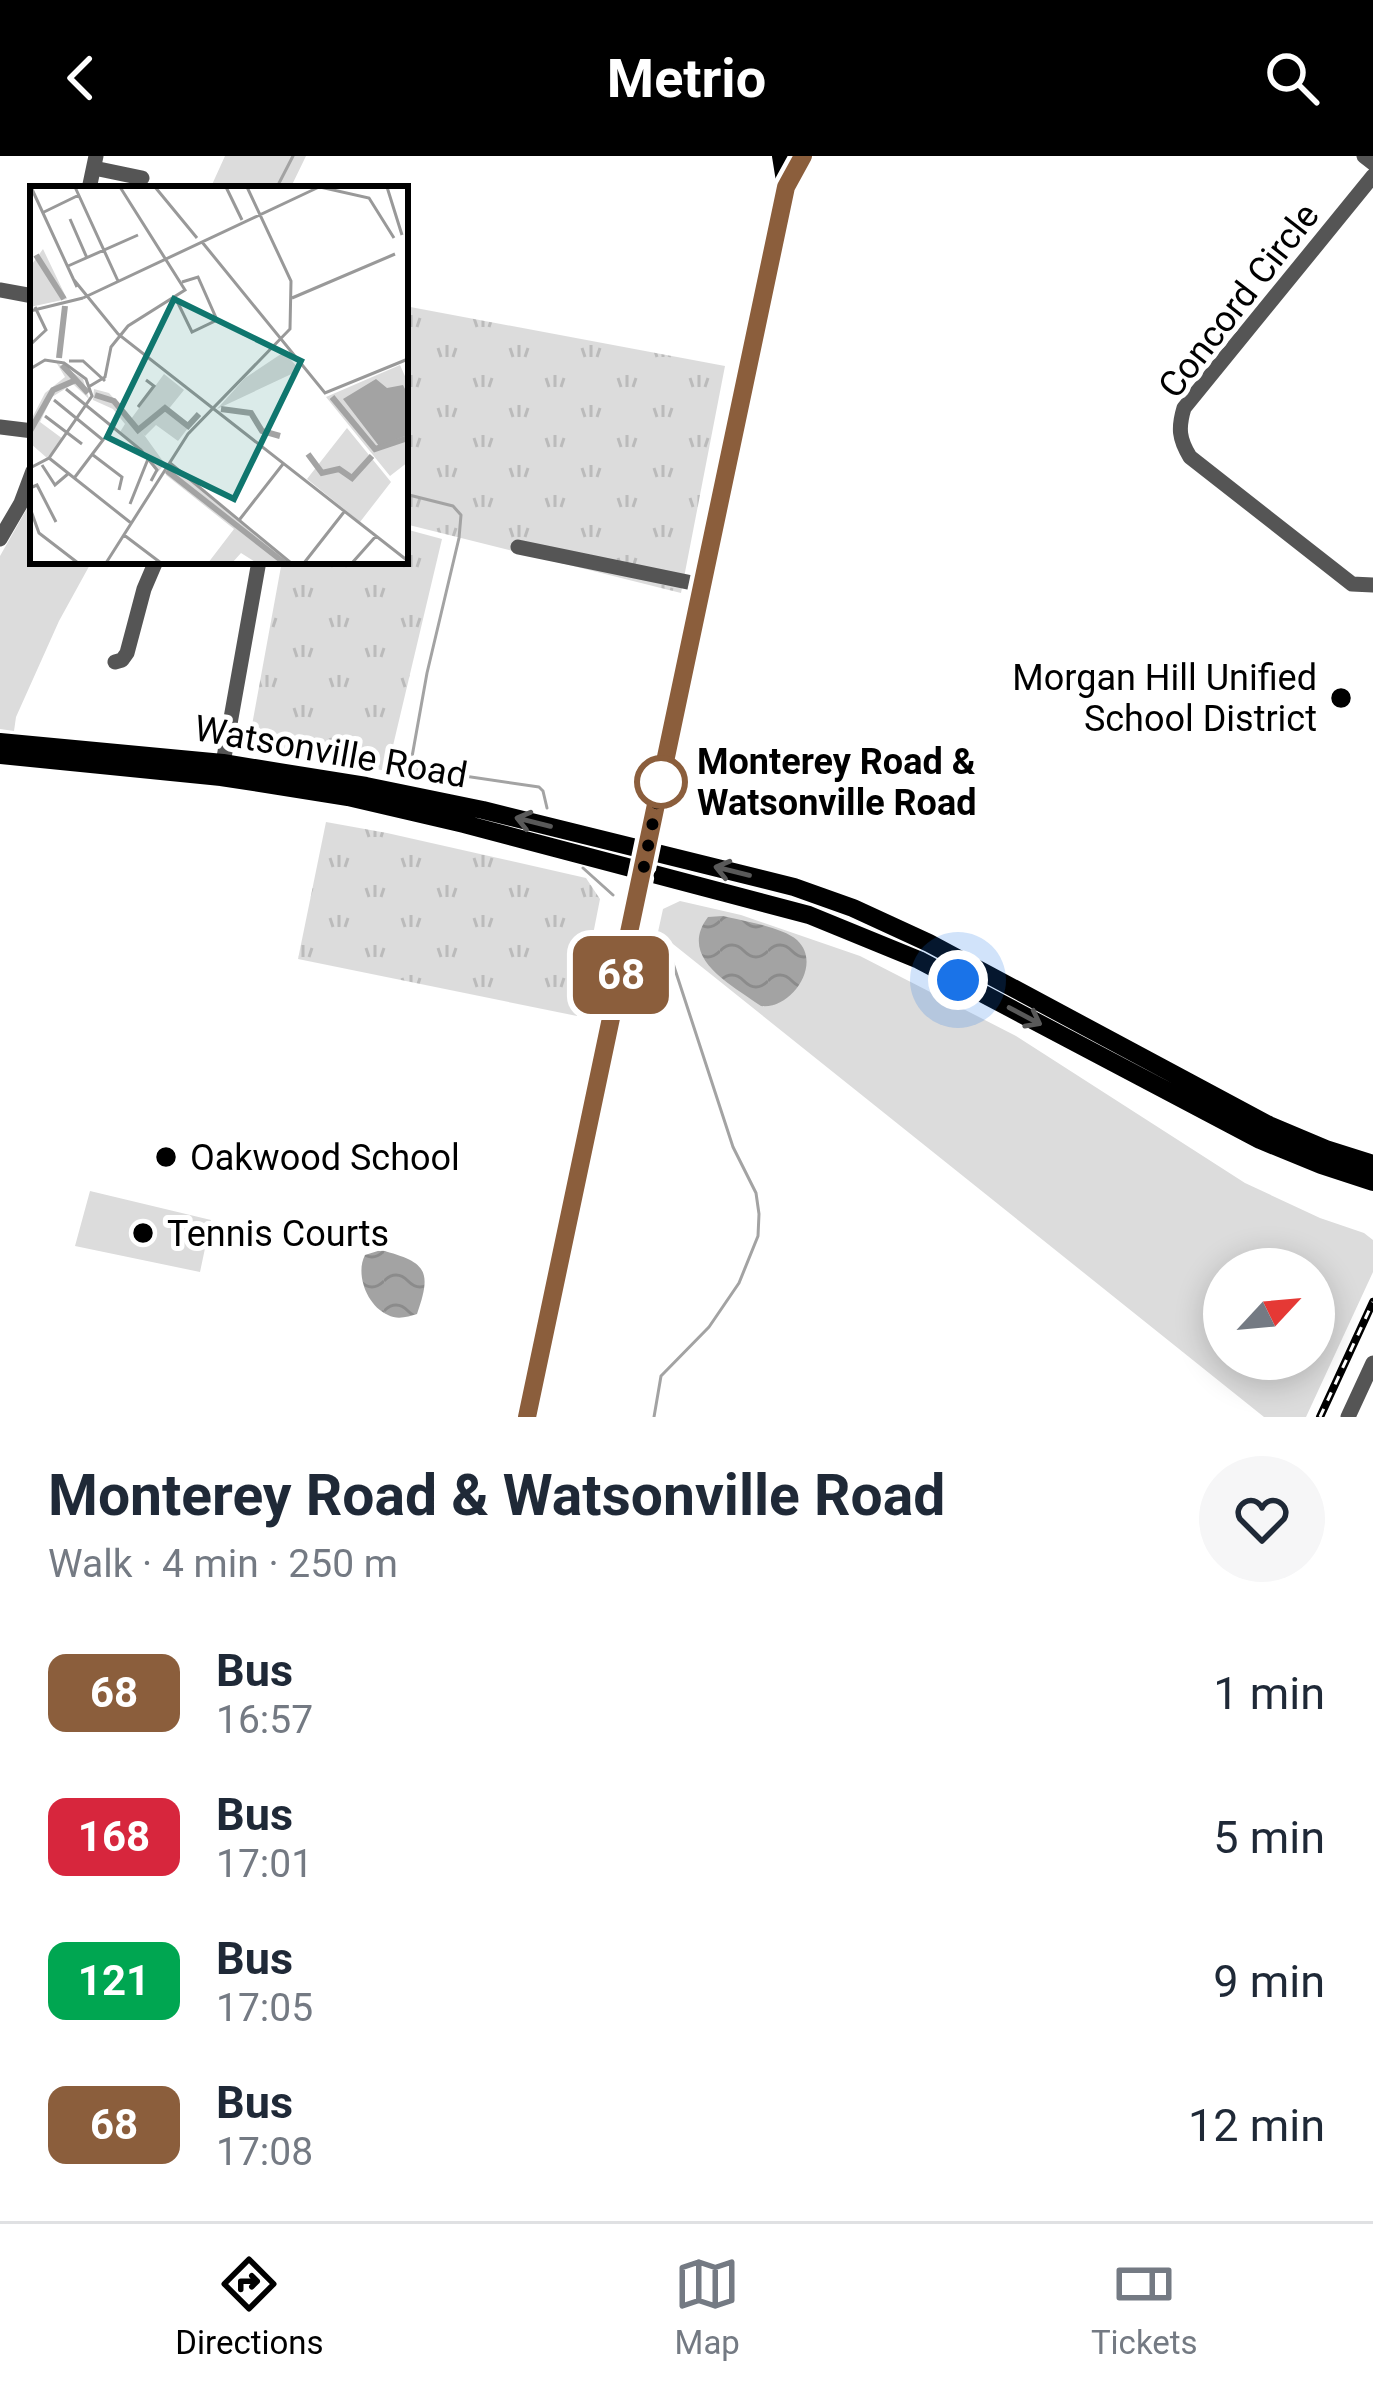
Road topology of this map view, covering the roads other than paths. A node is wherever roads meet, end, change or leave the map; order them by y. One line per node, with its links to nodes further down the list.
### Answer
1 (781, 156): 8 (main road)
2 (803, 156): 8 (main road)
3 (1364, 156): 5 (street)
4 (95, 162): 7 (street)
5 (1373, 163)
6 (1373, 176): 19 (street, Concord Circle)
7 (142, 178)
8 (786, 187): 18 (main road)
9 (0, 290): 10 (street)
10 (30, 295)
11 (0, 427): 12 (street)
12 (30, 431)
13 (30, 479): 14 (street)
14 (0, 539)
15 (518, 547): 18 (street)
16 (155, 564): 20 (street)
17 (258, 564): 23 (street)
18 (702, 585): 24 (main road)
19 (1373, 585)
20 (115, 662)
21 (0, 742): 23 (main road, Watsonville Road)
22 (0, 754): 25 (main road, Watsonville Road)
23 (223, 763): 24 (main road, Watsonville Road, one-way to 23)
24 (647, 850): 25 (main road); 26 (main road, Watsonville Road, one-way to 24)
25 (643, 871): 27 (main road, Watsonville Road, one-way to 27); 29 (main road)
26 (1373, 1164)
27 (1373, 1182)
28 (1373, 1363): 30 (street)
29 (527, 1417)
30 (1348, 1417)

